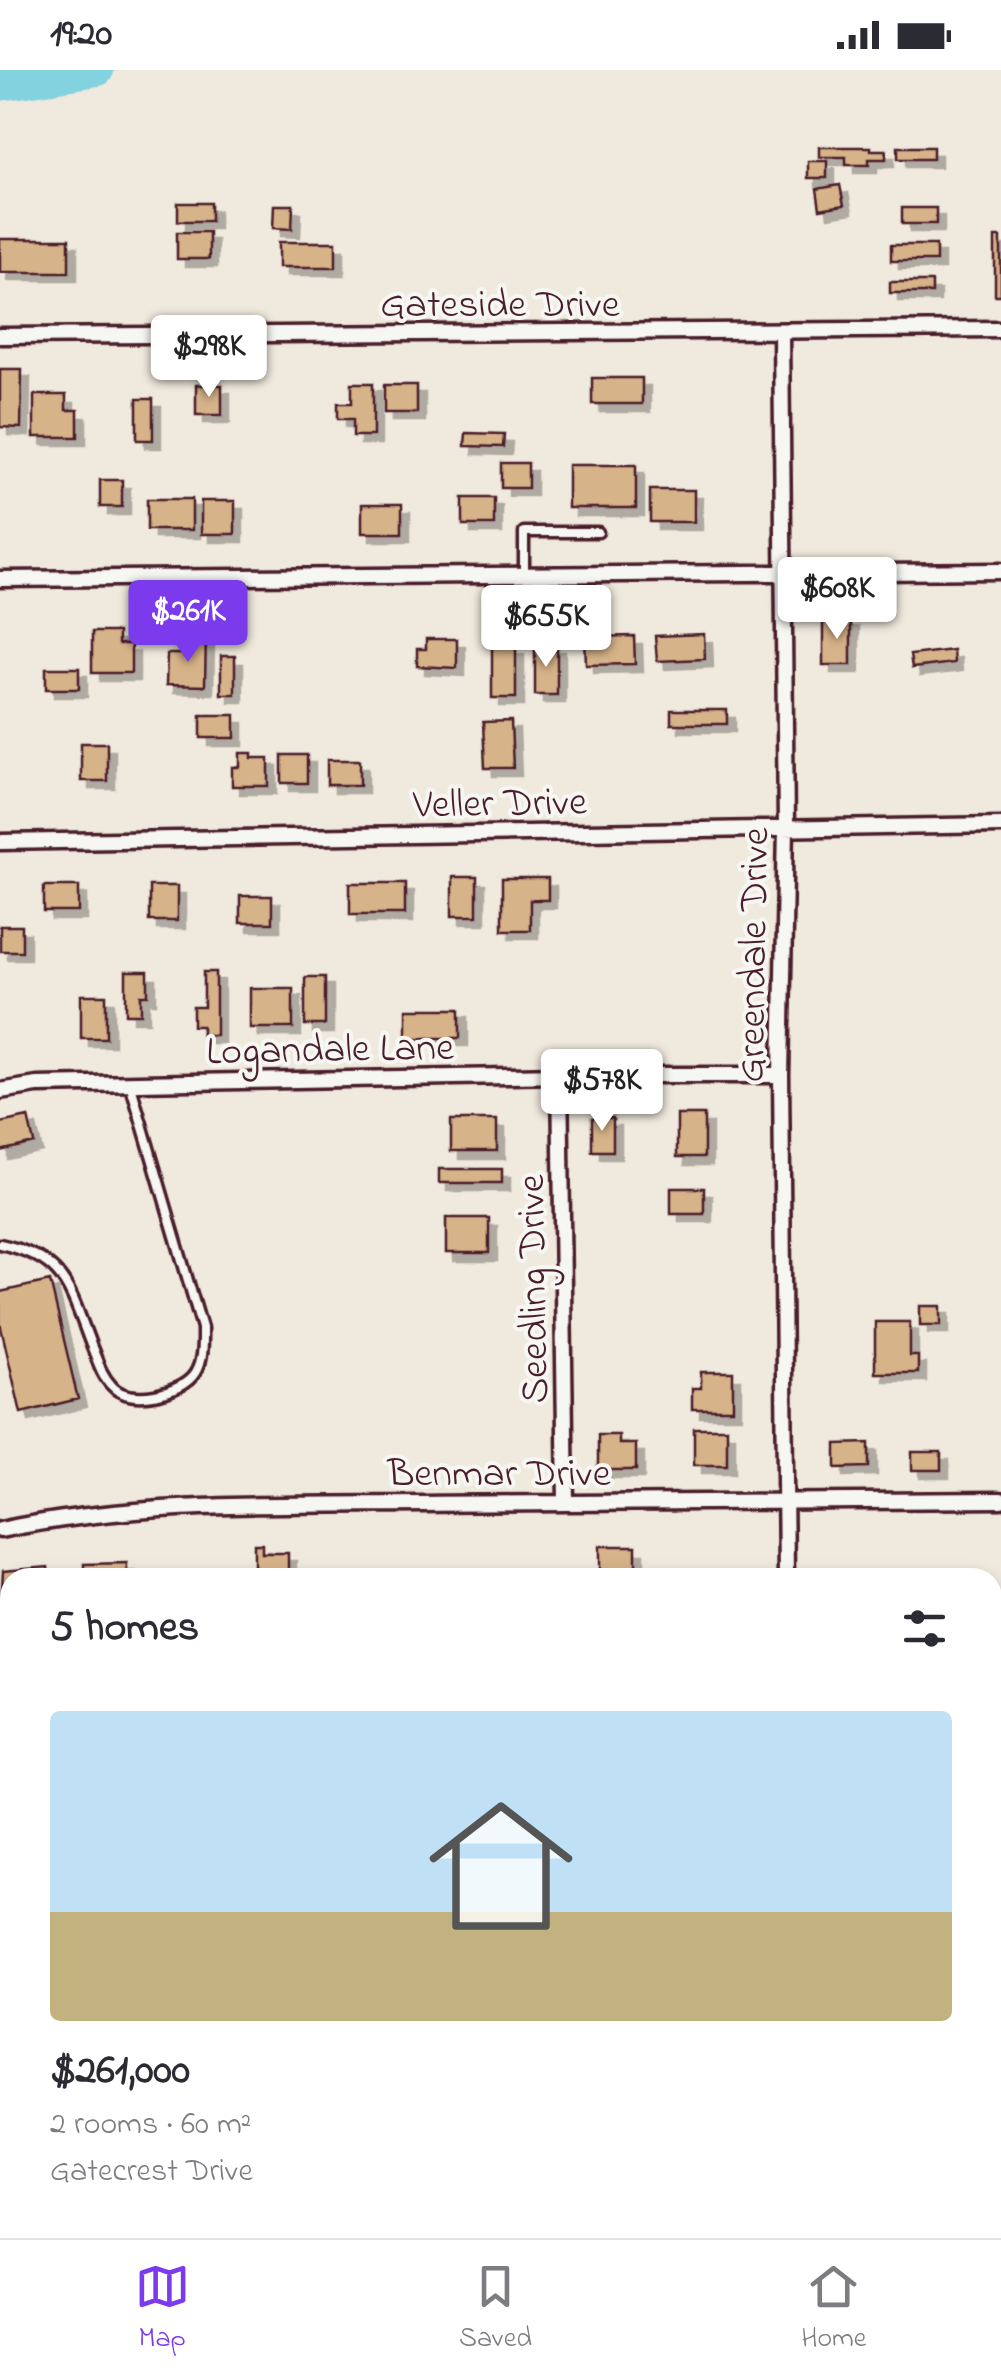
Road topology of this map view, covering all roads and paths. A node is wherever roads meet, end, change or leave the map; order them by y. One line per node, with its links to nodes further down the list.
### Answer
1 (1001, 330): 2 (street, Gateside Drive)
2 (781, 333): 3 (street, Gateside Drive); 6 (street, Greendale Drive)
3 (0, 336)
4 (598, 532): 7 (lane)
5 (1001, 571): 6 (street)
6 (784, 574): 7 (street); 10 (street, Greendale Drive)
7 (524, 576): 8 (street)
8 (0, 580)
9 (1001, 825): 10 (street, Veller Drive)
10 (786, 828): 11 (street, Veller Drive); 13 (street, Greendale Drive)
11 (0, 842)
12 (560, 1075): 13 (street, Logandale Lane); 14 (street, Logandale Lane); 18 (street, Seedling Drive)
13 (781, 1075): 19 (street, Greendale Drive)
14 (130, 1083): 15 (street, Logandale Lane); 16 (lane)
15 (0, 1091)
16 (0, 1244)
17 (1001, 1500): 19 (street, Benmar Drive)
18 (566, 1503): 19 (street, Benmar Drive); 20 (street, Benmar Drive)
19 (785, 1504): 21 (street, Greendale Drive)
20 (0, 1530)
21 (786, 1568)

